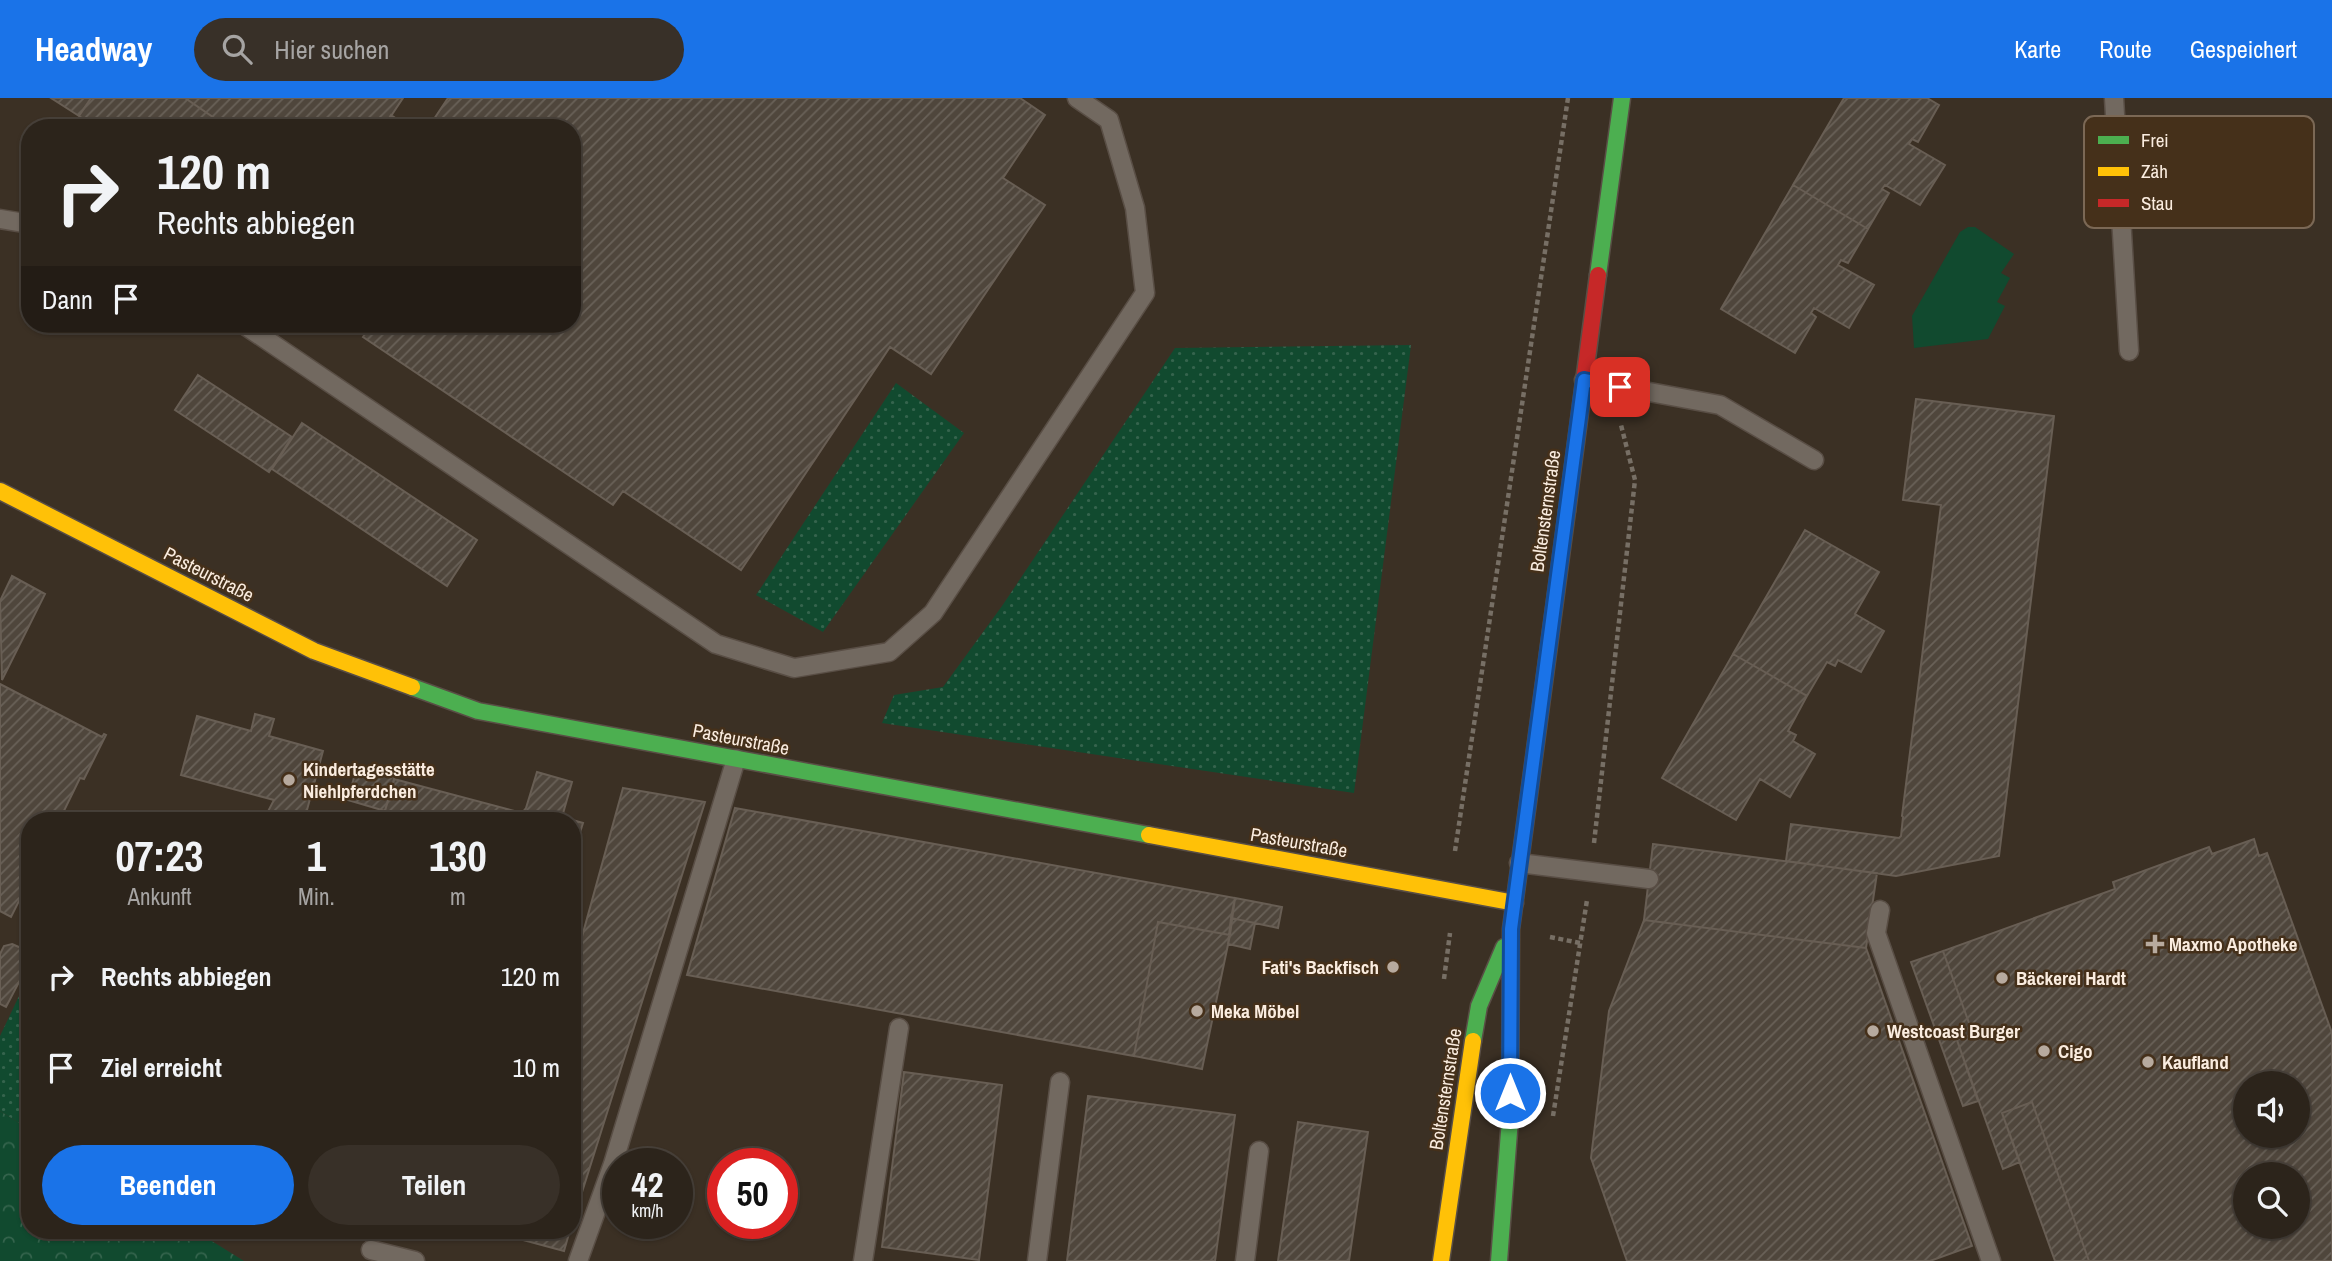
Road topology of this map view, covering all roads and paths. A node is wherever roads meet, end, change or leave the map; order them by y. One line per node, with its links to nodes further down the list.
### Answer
1 (1077, 98): 9 (lane)
2 (1568, 98): 19 (path)
3 (1622, 98): 11 (street, Boltensternstraße)
4 (2114, 98): 5 (lane)
5 (2115, 116)
6 (0, 219): 7 (lane)
7 (21, 222)
8 (2122, 228): 10 (lane)
9 (256, 333)
10 (2129, 351)
11 (1584, 380): 12 (lane); 16 (street, Boltensternstraße)
12 (1620, 387): 13 (lane); 17 (path)
13 (1814, 460)
14 (0, 491): 15 (street, Pasteurstraße)
15 (736, 759): 19 (street, Pasteurstraße); 30 (lane)
16 (1519, 863): 17 (lane); 20 (street, Boltensternstraße)
17 (1591, 873): 18 (lane); 26 (path)
18 (1648, 879)
19 (1452, 891): 20 (street, Pasteurstraße); 23 (path)
20 (1515, 903): 22 (street, Boltensternstraße)
21 (1880, 910): 36 (lane)
22 (1511, 929): 34 (street, Boltensternstraße); 35 (street, Boltensternstraße)
23 (1443, 988)
24 (899, 1028): 31 (lane)
25 (1060, 1082): 32 (lane)
26 (1551, 1129)
27 (1259, 1151): 33 (lane)
28 (371, 1250): 29 (lane)
29 (415, 1261)
30 (578, 1261)
31 (863, 1261)
32 (1037, 1261)
33 (1245, 1261)
34 (1441, 1261)
35 (1499, 1261)
36 (1991, 1261)

